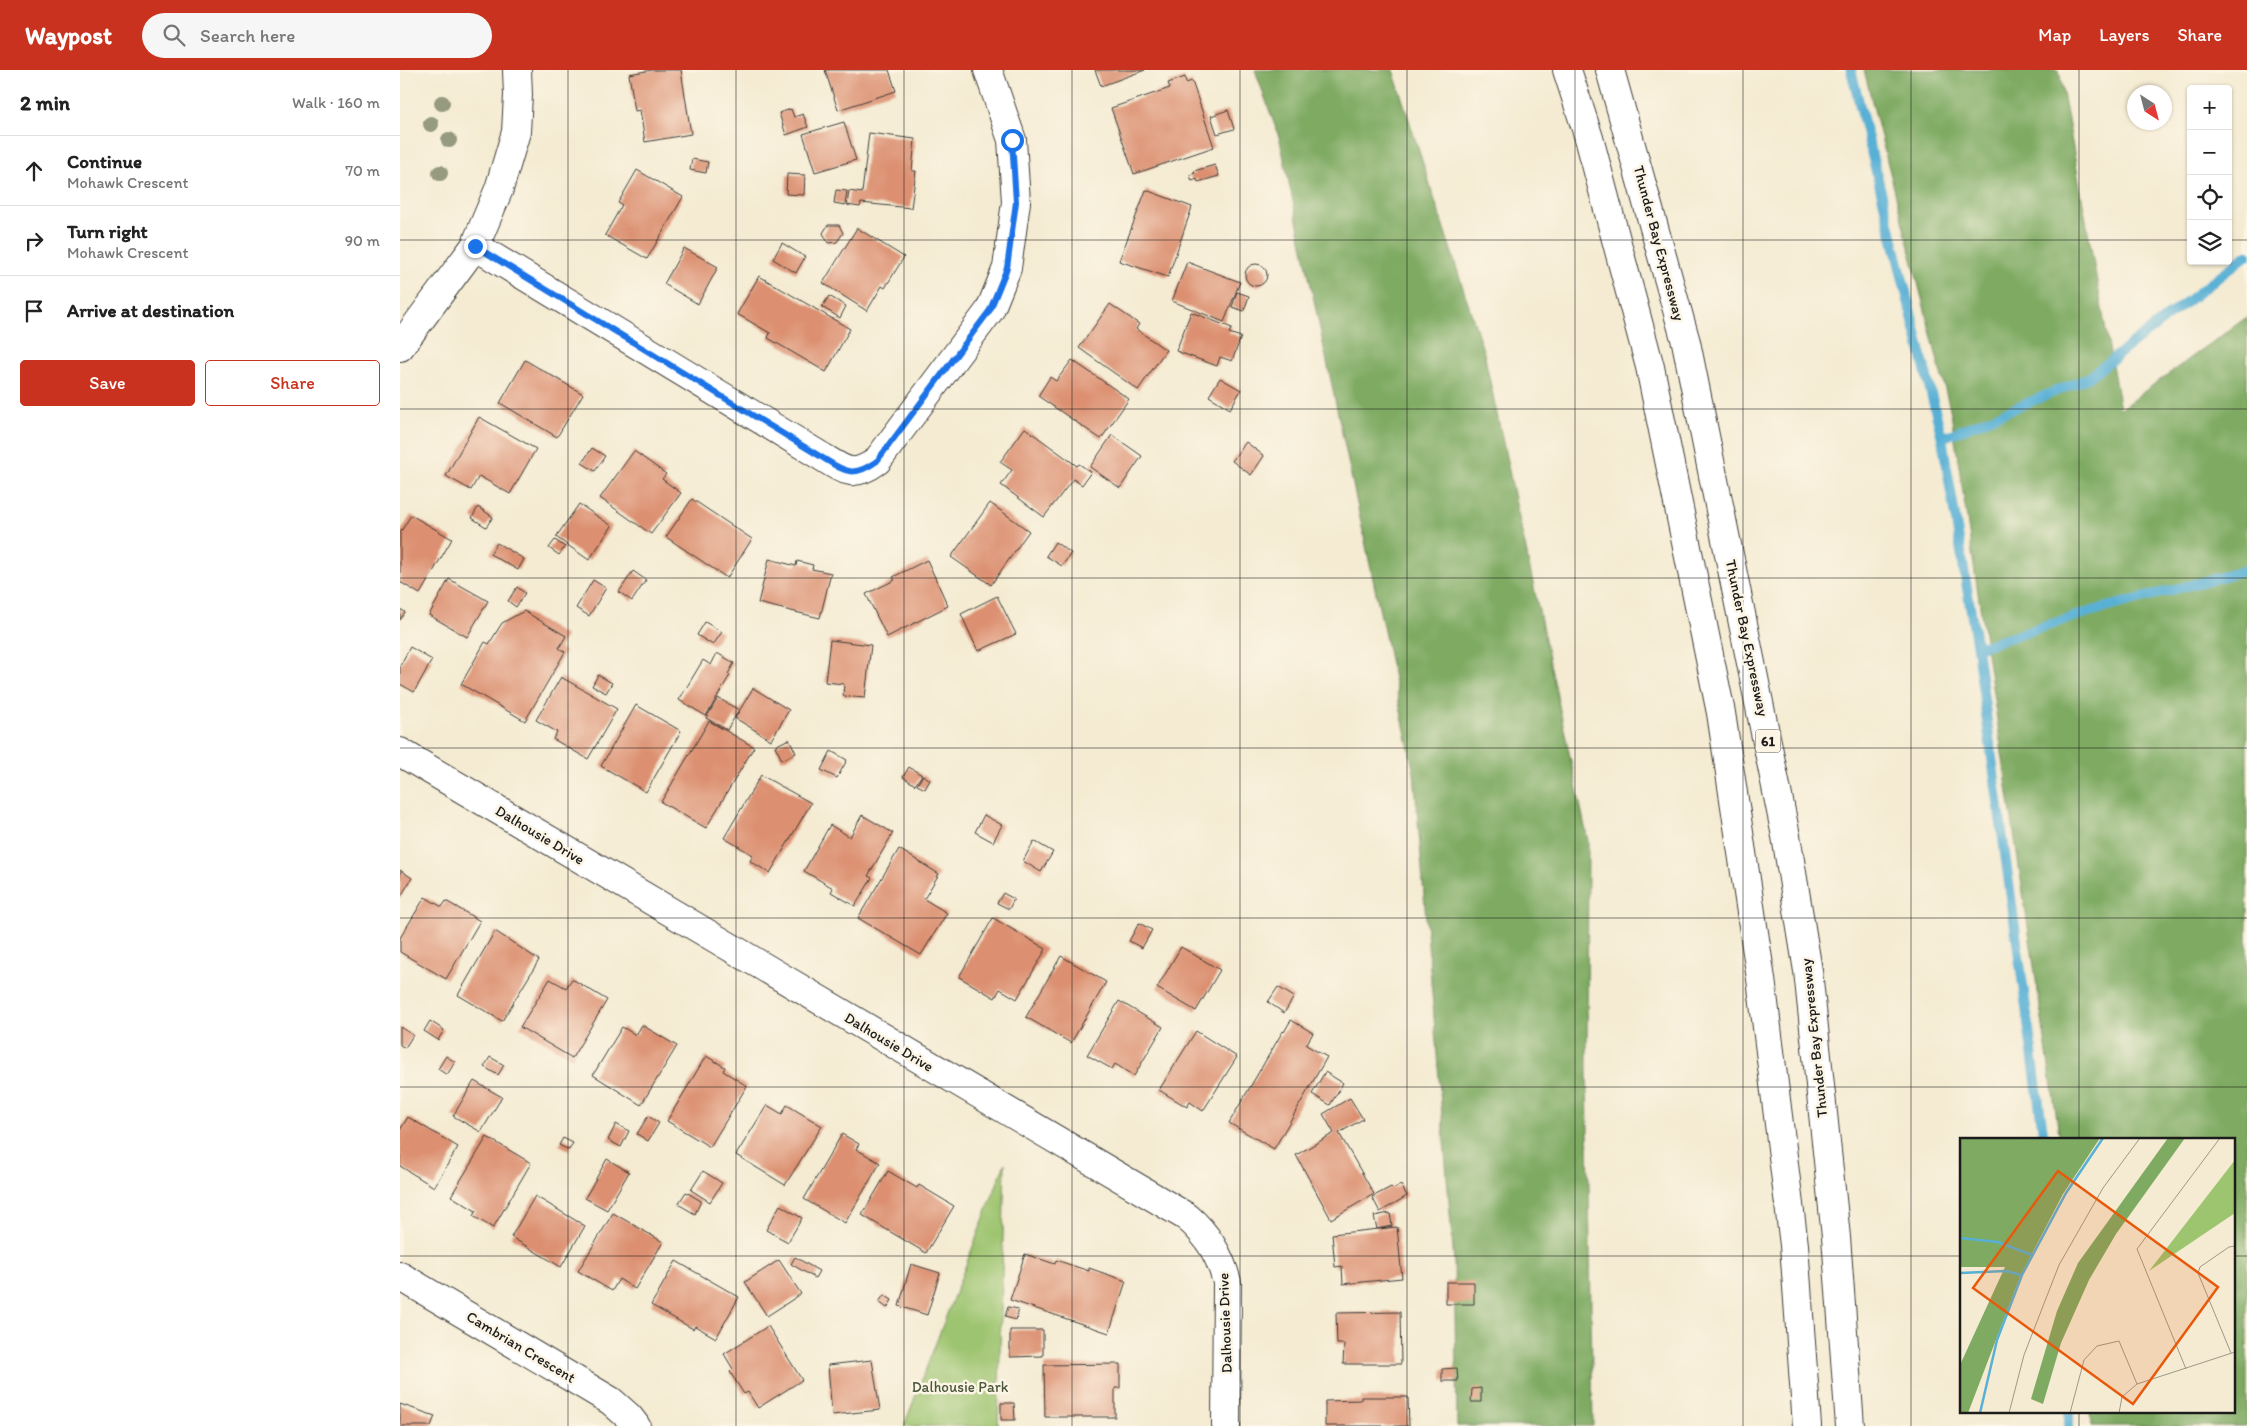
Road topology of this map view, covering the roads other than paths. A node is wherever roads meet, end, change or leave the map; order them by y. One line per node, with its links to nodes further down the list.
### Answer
1 (517, 70): 5 (main road)
2 (988, 70): 5 (main road)
3 (1567, 70): 11 (main road)
4 (1610, 70): 12 (main road, Thunder Bay Expressway / 61)
5 (475, 246): 6 (main road)
6 (400, 346)
7 (400, 752): 10 (main road, Dalhousie Drive)
8 (400, 1276): 9 (main road, Cambrian Crescent)
9 (636, 1426)
10 (1226, 1426)
11 (1806, 1426)
12 (1850, 1426)

